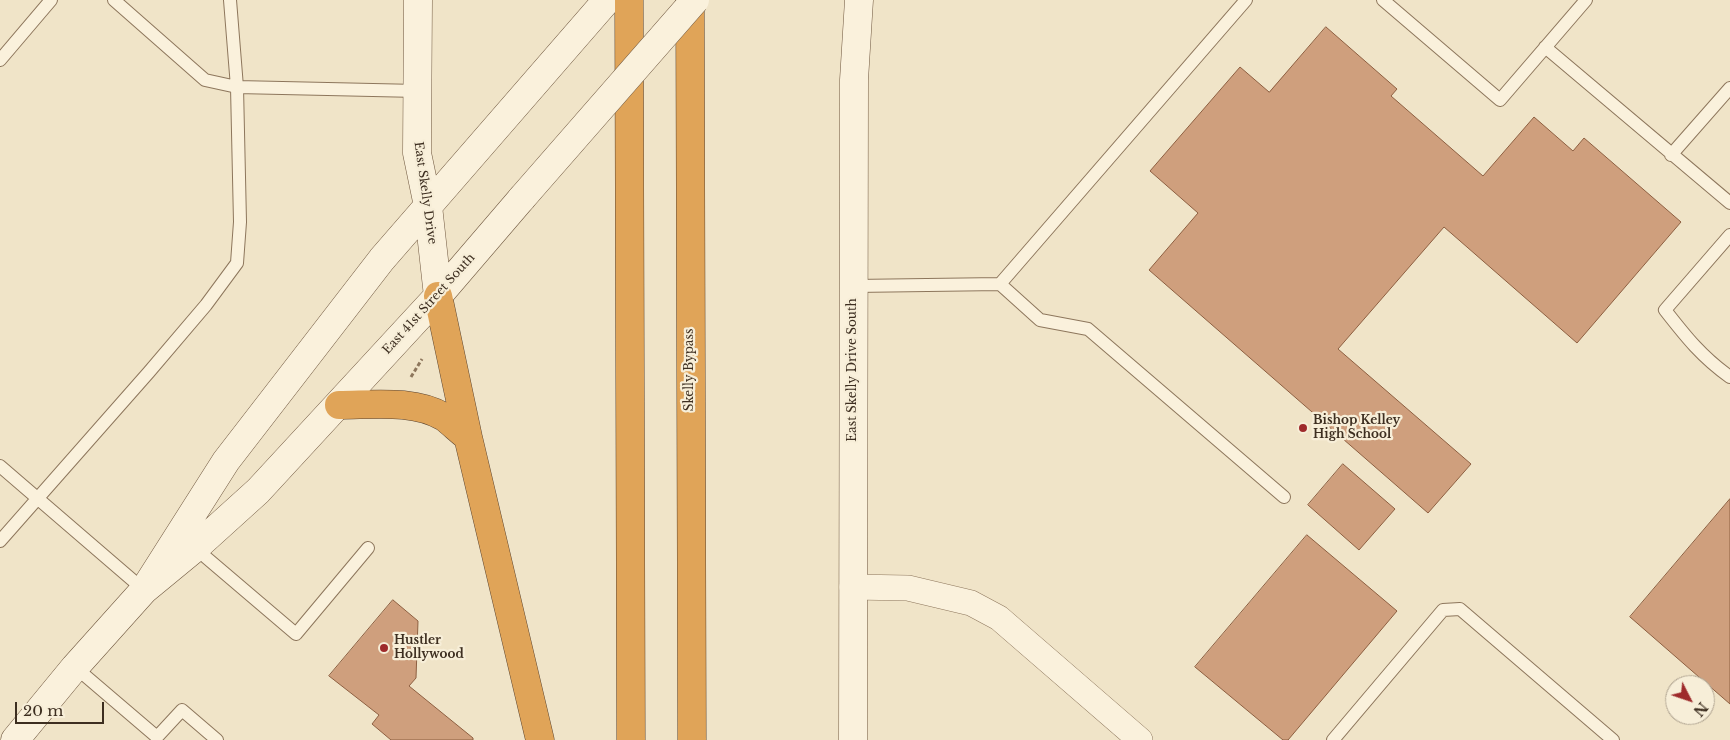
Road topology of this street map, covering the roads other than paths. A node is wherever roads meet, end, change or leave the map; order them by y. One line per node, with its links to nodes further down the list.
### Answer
1 (51, 0): 14 (lane)
2 (114, 0): 15 (lane)
3 (230, 0): 15 (lane)
4 (418, 0): 17 (main road, East Skelly Drive)
5 (608, 0): 20 (main road, East 41st Street South)
6 (629, 0): 41 (highway)
7 (690, 0): 42 (highway, Skelly Bypass)
8 (695, 0): 24 (main road, East 41st Street South, bridge)
9 (859, 0): 23 (main road, East Skelly Drive South)
10 (1246, 0): 22 (lane)
11 (1383, 0): 13 (lane)
12 (1586, 0): 13 (lane)
13 (1545, 47): 18 (lane)
14 (0, 60)
15 (237, 88): 17 (lane); 30 (lane)
16 (1730, 88): 18 (lane)
17 (418, 91): 20 (main road, East Skelly Drive)
18 (1672, 155): 19 (lane)
19 (1730, 203)
20 (428, 206): 24 (main road, East Skelly Drive); 35 (main road, East 41st Street South)
21 (1730, 235): 25 (lane)
22 (1000, 284): 23 (lane); 29 (lane)
23 (854, 286): 34 (main road, East Skelly Drive South)
24 (438, 296): 26 (main road, East 41st Street South); 27 (highway)
25 (1730, 377)
26 (339, 405): 27 (highway); 32 (main road, East 41st Street South)
27 (468, 437): 40 (highway)
28 (0, 466): 30 (lane)
29 (1284, 497)
30 (36, 498): 31 (lane); 35 (lane)
31 (0, 540)
32 (195, 548): 33 (lane); 35 (main road, East 41st Street South)
33 (368, 548)
34 (852, 587): 43 (main road, East Skelly Drive South); 44 (street)
35 (144, 590): 36 (main road, East 41st Street South)
36 (75, 667): 37 (lane); 38 (main road, East 41st Street South)
37 (156, 739): 39 (lane)
38 (15, 740)
39 (217, 740)
40 (540, 740)
41 (631, 740)
42 (692, 740)
43 (853, 740)
44 (1140, 740)
45 (1332, 740): 46 (lane)
46 (1613, 740)

